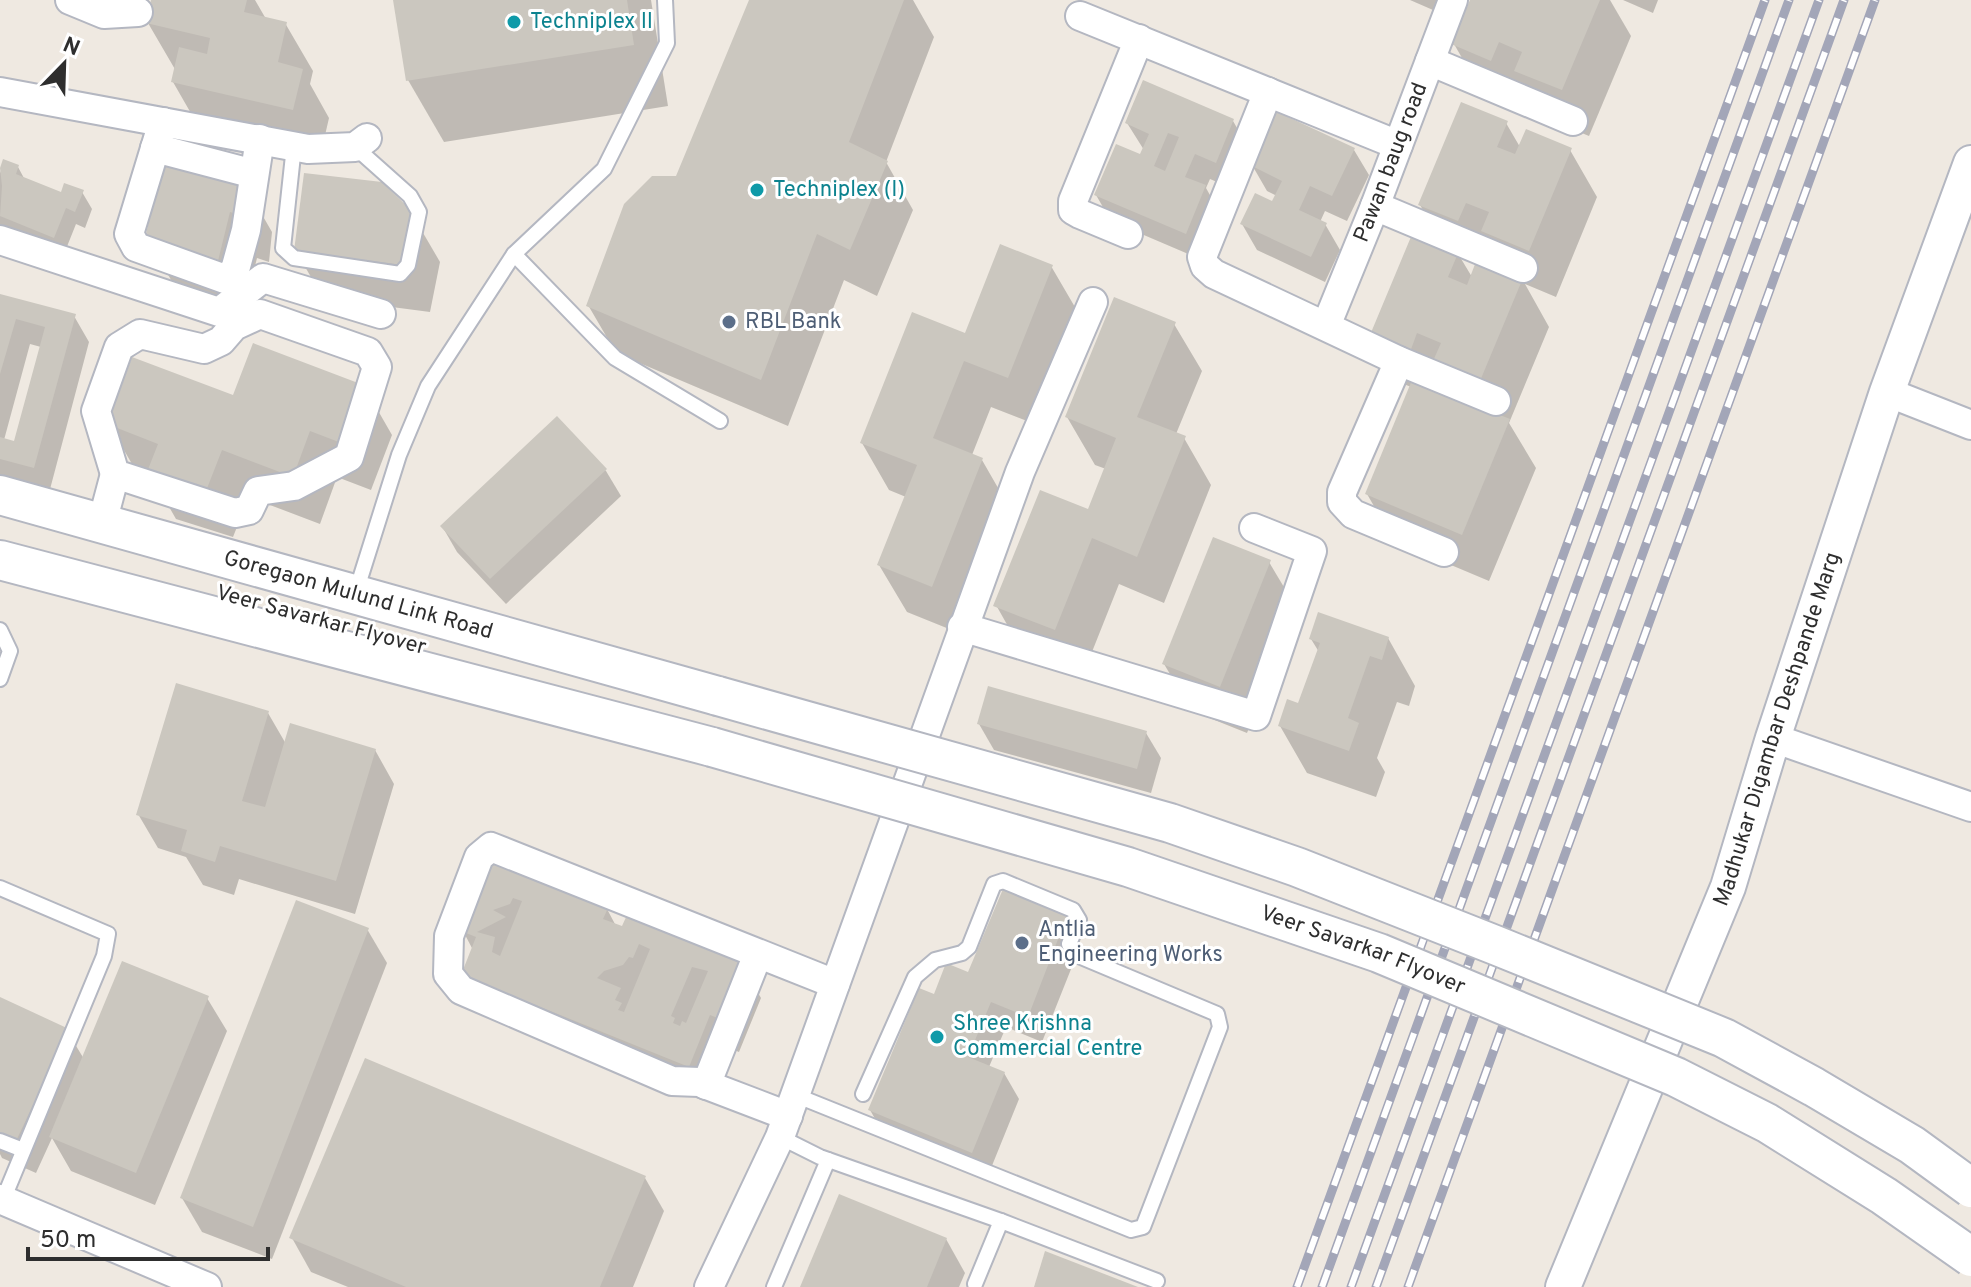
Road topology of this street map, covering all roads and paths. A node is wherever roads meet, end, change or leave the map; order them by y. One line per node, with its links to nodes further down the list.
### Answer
1 (70, 0): 4 (street)
2 (665, 0): 21 (lane)
3 (1453, 0): 7 (street, Pawan baug road)
4 (138, 12)
5 (1080, 16): 6 (street)
6 (1139, 39): 9 (street); 19 (street)
7 (1430, 61): 10 (street); 14 (street, Pawan baug road)
8 (0, 92): 11 (street)
9 (1268, 92): 14 (street); 25 (street)
10 (1573, 121)
11 (159, 135): 12 (street); 17 (street); 17 (street)
12 (260, 139): 15 (street); 17 (street)
13 (361, 142): 15 (street); 15 (lane)
14 (1398, 145): 18 (street, Pawan baug road)
15 (294, 146)
16 (1971, 163): 27 (street, Madhukar Digambar Deshpande Marg)
17 (254, 174)
18 (1375, 206): 22 (street); 25 (street, Pawan baug road)
19 (1128, 234)
20 (0, 240): 24 (street)
21 (514, 254): 29 (lane); 39 (lane)
22 (1523, 268)
23 (1093, 302): 40 (street)
24 (381, 314)
25 (1326, 326): 26 (street)
26 (1399, 361): 28 (street); 37 (street)
27 (1887, 392): 30 (street); 45 (street, Madhukar Digambar Deshpande Marg)
28 (1496, 401)
29 (720, 421)
30 (1971, 425)
31 (115, 474): 31 (street); 34 (street)
32 (0, 495): 34 (main road, Goregaon Mulund Link Road)
33 (0, 516): 42 (main road, Veer Savarkar Flyover)
34 (102, 523): 39 (main road, Goregaon Mulund Link Road)
35 (1254, 528): 40 (street)
36 (0, 535): 44 (main road, Veer Savarkar Flyover)
37 (1444, 552)
38 (0, 560): 44 (main road)
39 (354, 592): 42 (main road, Goregaon Mulund Link Road)
40 (962, 627): 49 (street)
41 (0, 630): 43 (lane)
42 (639, 676): 56 (main road, Goregaon Mulund Link Road, bridge)
43 (0, 679)
44 (629, 723): 59 (main road, Veer Savarkar Flyover, bridge)
45 (1773, 738): 46 (street); 66 (street, Madhukar Digambar Deshpande Marg)
46 (1971, 807)
47 (0, 888): 54 (lane)
48 (758, 954): 49 (street); 50 (street); 50 (street)
49 (835, 984): 52 (street)
50 (706, 1085): 52 (street)
51 (863, 1094): 52 (lane)
52 (787, 1116): 55 (lane); 64 (street)
53 (0, 1141): 54 (lane)
54 (23, 1150): 57 (lane)
55 (828, 1160): 58 (lane); 65 (lane)
56 (1971, 1188)
57 (2, 1200): 60 (street)
58 (1001, 1221): 61 (lane); 62 (lane)
59 (1971, 1257)
60 (165, 1279): 63 (street)
61 (1157, 1281)
62 (975, 1284)
63 (207, 1287)
64 (709, 1287)
65 (774, 1287)
66 (1563, 1287)

